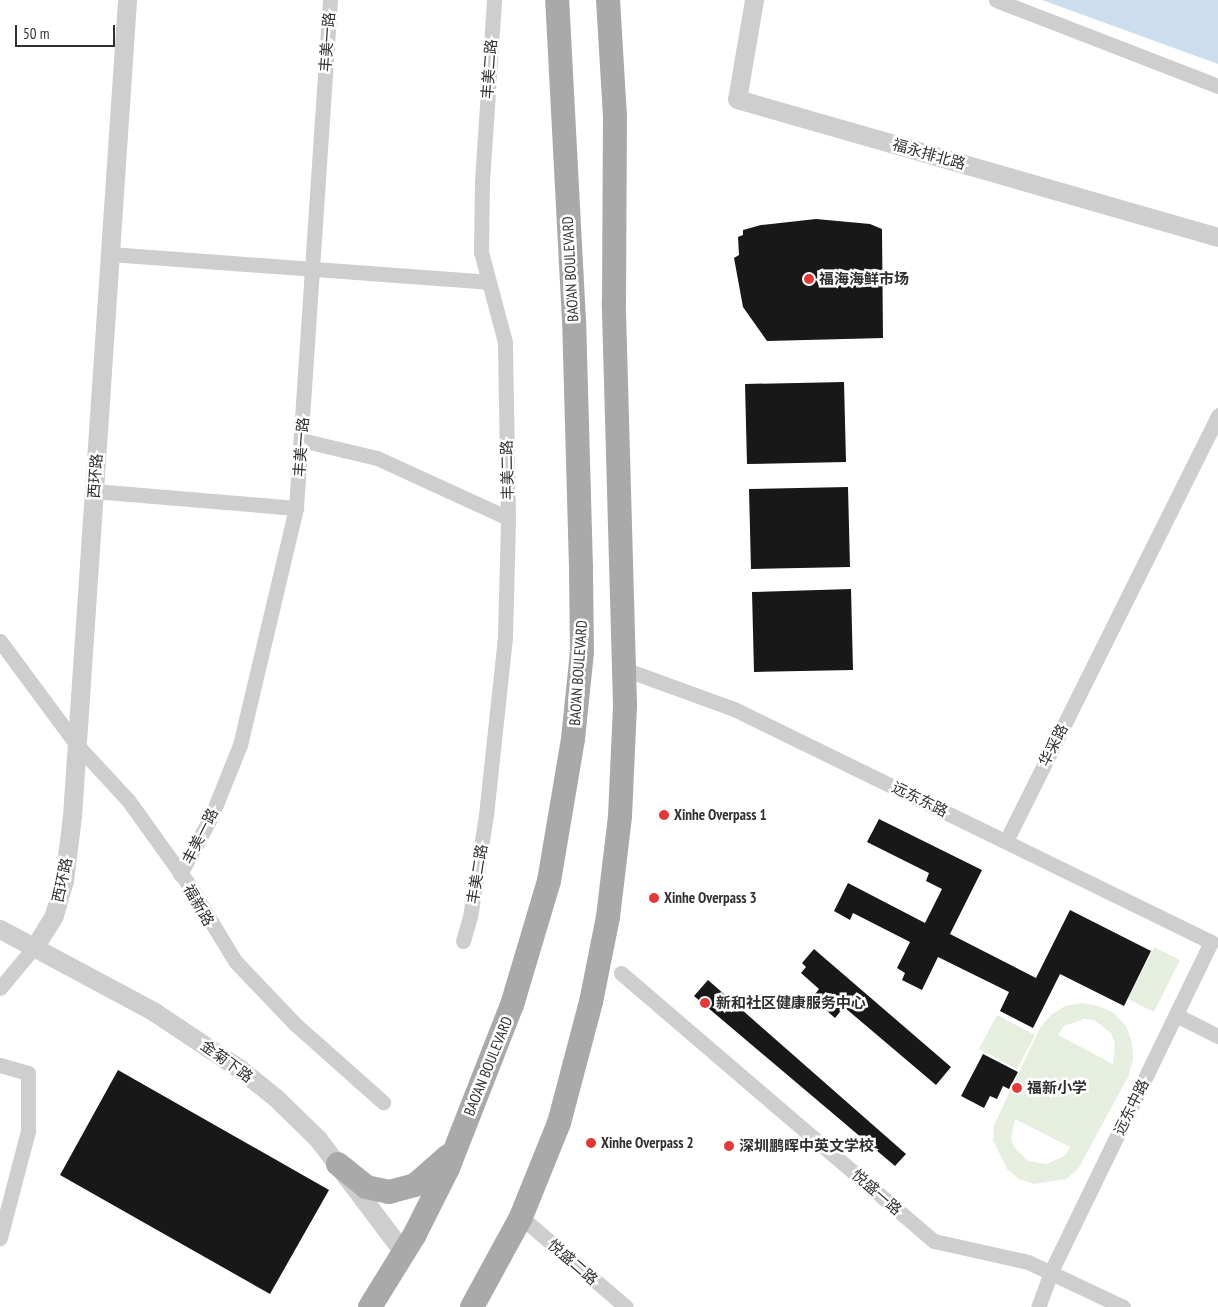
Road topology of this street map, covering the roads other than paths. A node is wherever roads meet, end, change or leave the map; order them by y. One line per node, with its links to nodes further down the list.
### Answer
1 (127, 0): 12 (street, 西环路)
2 (330, 0): 13 (street, 丰美一路)
3 (494, 0): 14 (street, 丰美二路)
4 (557, 0): 35 (main road, BAO'AN BOULEVARD)
5 (608, 0): 9 (main road)
6 (626, 0): 9 (main road)
7 (754, 0): 11 (street, 福永排北路)
8 (996, 0): 10 (street)
9 (610, 52): 21 (main road)
10 (1218, 86)
11 (1218, 237)
12 (110, 254): 13 (street); 17 (street, 西环路)
13 (314, 271): 14 (street); 16 (street, 丰美一路)
14 (488, 282): 19 (street, 丰美二路)
15 (1218, 415): 23 (street, 华采路)
16 (301, 440): 18 (street, 丰美一路); 19 (street)
17 (94, 491): 18 (street); 22 (street, 西环路)
18 (296, 508): 24 (street, 丰美一路)
19 (508, 518): 26 (street, 丰美二路)
20 (0, 642): 22 (street, 福新路)
21 (624, 669): 23 (street, 远东东路); 37 (main road)
22 (77, 745): 24 (street, 福新路); 28 (street, 西环路)
23 (1006, 841): 27 (street, 远东东路)
24 (180, 874): 34 (street, 福新路)
25 (0, 929): 28 (street, 金菊下路)
26 (463, 941)
27 (1211, 942): 31 (street, 远东中路)
28 (35, 946): 30 (street); 36 (street, 金菊下路)
29 (621, 973): 40 (street, 悦盛一路)
30 (0, 988)
31 (1176, 1015): 32 (street); 40 (street, 远东中路)
32 (1218, 1036)
33 (0, 1065): 38 (street)
34 (383, 1102)
35 (454, 1149): 36 (main road); 39 (main road, BAO'AN BOULEVARD)
36 (338, 1164): 39 (street, 金菊下路)
37 (521, 1217): 42 (main road); 43 (street, 悦盛二路)
38 (0, 1238)
39 (404, 1252): 41 (main road, BAO'AN BOULEVARD)
40 (1051, 1272): 44 (street, 远东中路); 45 (street, 悦盛一路)
41 (370, 1307)
42 (472, 1307)
43 (626, 1307)
44 (1038, 1307)
45 (1123, 1307)

